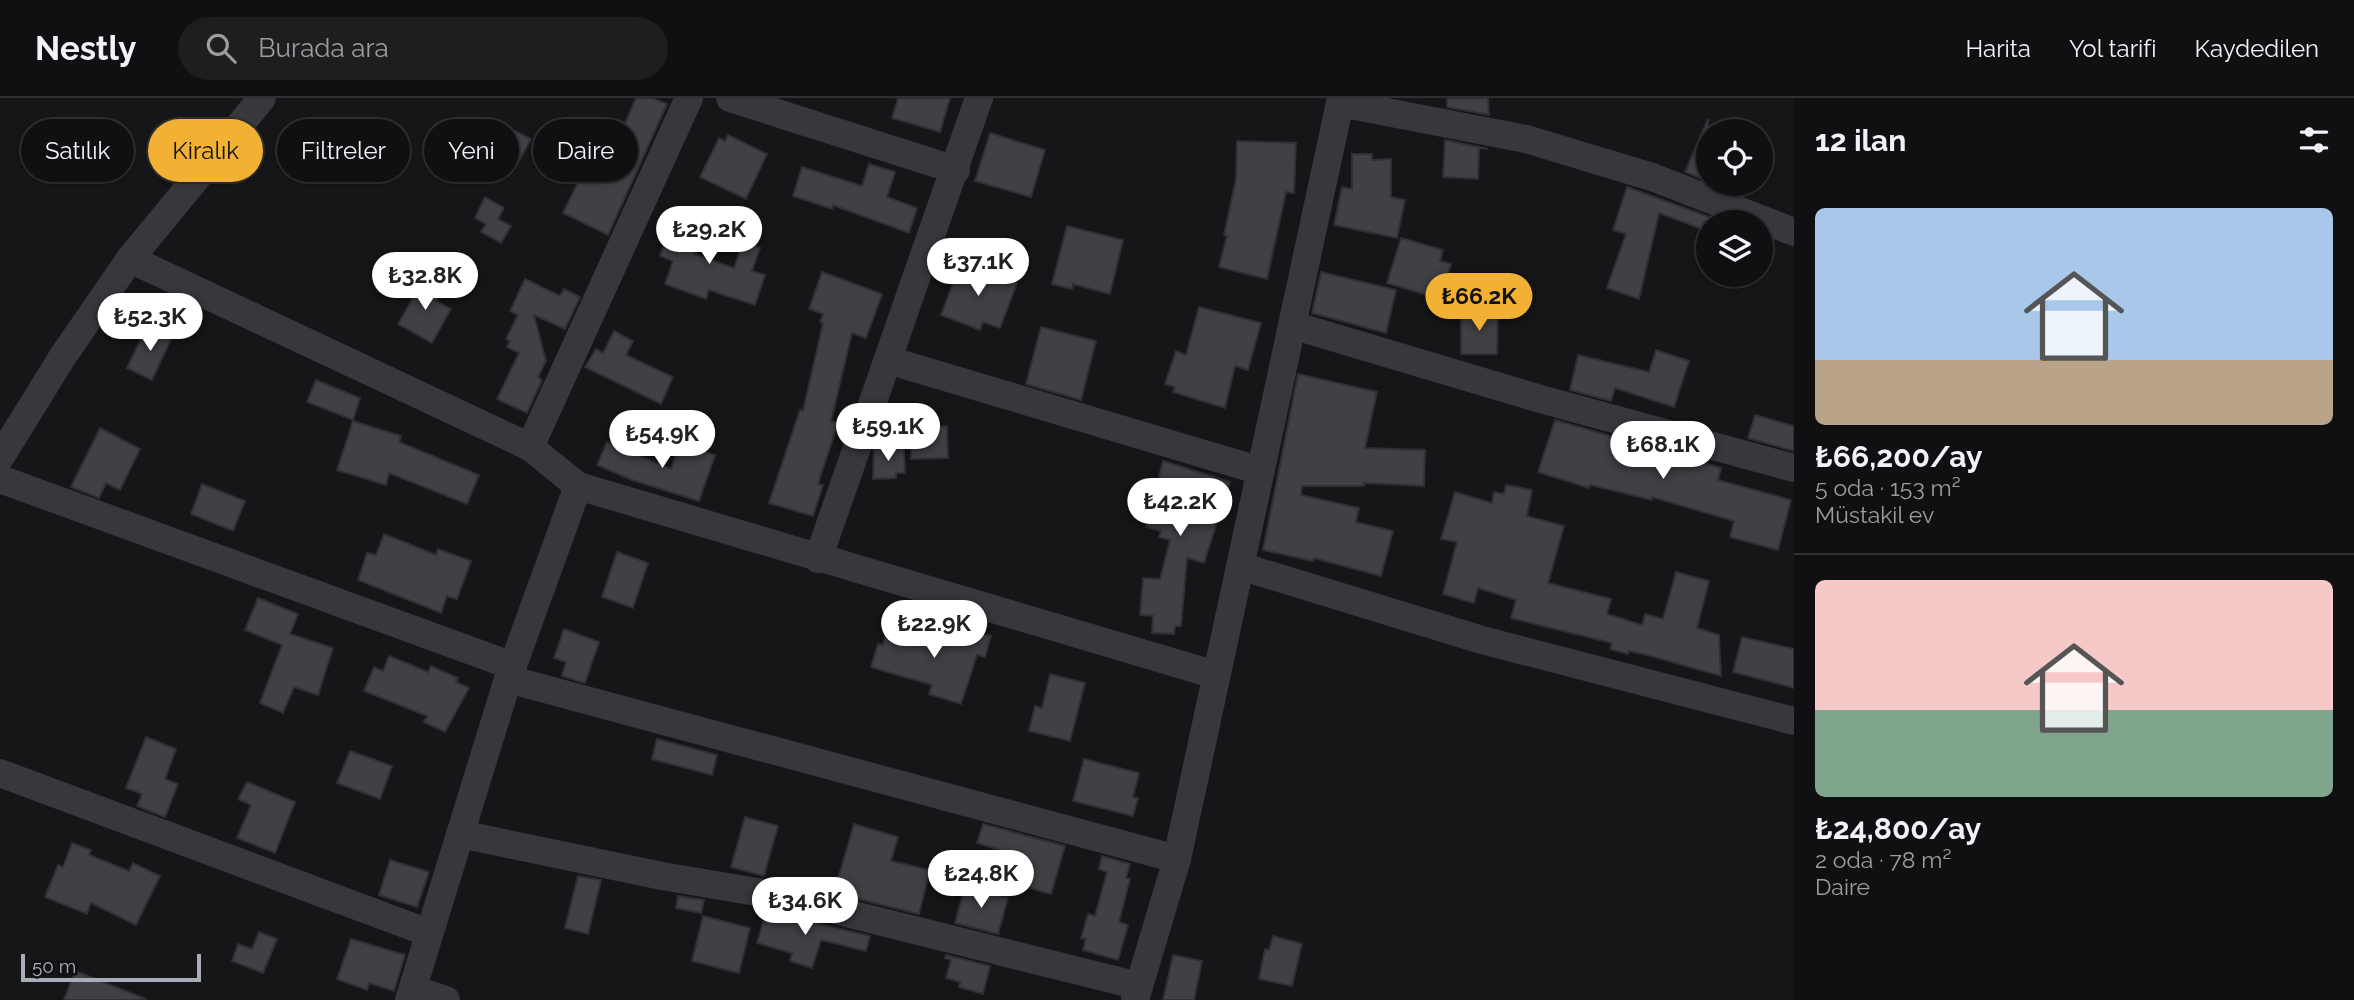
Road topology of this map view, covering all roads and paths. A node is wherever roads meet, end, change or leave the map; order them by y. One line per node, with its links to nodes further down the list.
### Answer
1 (262, 98): 8 (street)
2 (689, 98): 11 (street)
3 (730, 98): 6 (street)
4 (979, 98): 6 (street)
5 (1341, 100): 7 (street); 9 (street)
6 (956, 170): 10 (street)
7 (1794, 232)
8 (130, 259): 11 (street); 12 (street)
9 (1292, 325): 13 (street); 14 (street)
10 (888, 360): 14 (street); 17 (street)
11 (530, 447): 16 (street)
12 (0, 458)
13 (1794, 468)
14 (1261, 471): 18 (street)
15 (0, 479): 19 (street)
16 (578, 486): 17 (street); 19 (street)
17 (818, 559): 20 (street)
18 (1240, 566): 20 (street); 21 (street)
19 (510, 673): 23 (street); 24 (street)
20 (1216, 675): 24 (street)
21 (1794, 722)
22 (0, 773): 25 (street)
23 (460, 834): 25 (street); 26 (street)
24 (1177, 859): 26 (street)
25 (429, 933): 27 (street)
26 (1137, 993)
27 (411, 995): 28 (street)
28 (446, 1000)

